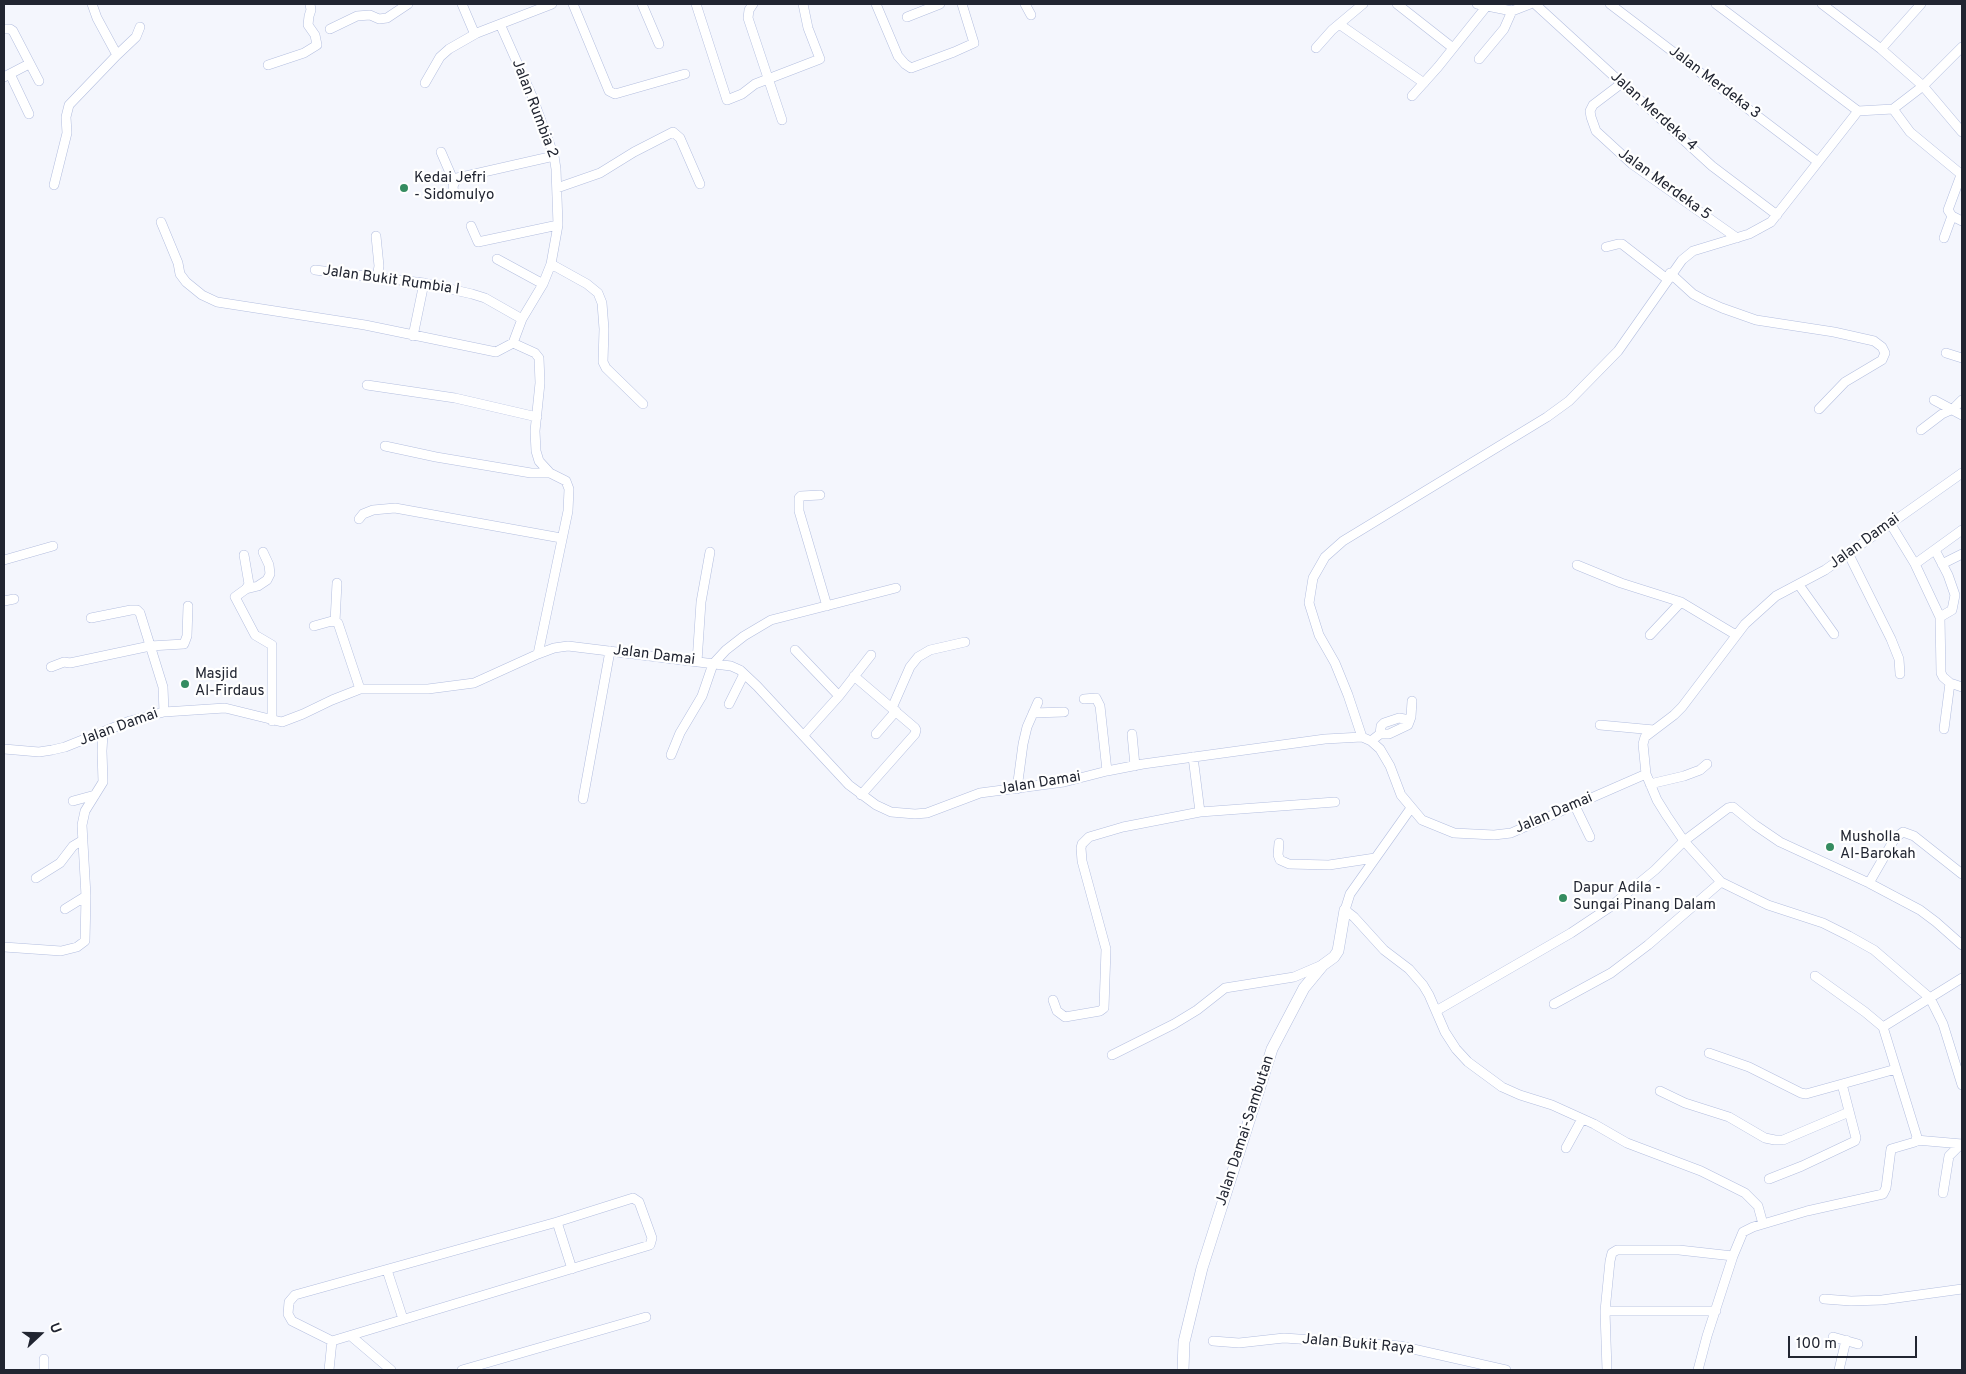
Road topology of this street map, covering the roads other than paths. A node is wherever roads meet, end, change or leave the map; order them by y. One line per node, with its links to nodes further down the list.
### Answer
1 (92, 4): 40 (street)
2 (310, 4): 43 (street)
3 (408, 4): 32 (street)
4 (462, 4): 34 (street)
5 (552, 4): 24 (street)
6 (573, 4): 44 (street)
7 (642, 4): 35 (street)
8 (696, 4): 47 (street)
9 (754, 4): 47 (street)
10 (803, 4): 47 (street)
11 (876, 4): 13 (street)
12 (940, 4): 28 (street)
13 (962, 4)
14 (1025, 4): 27 (street)
15 (1363, 4): 30 (street)
16 (1397, 4): 38 (street)
17 (1477, 4): 25 (street)
18 (1530, 4): 26 (street)
19 (1535, 4): 50 (street, Jalan Merdeka 4)
20 (1610, 4): 60 (street, Jalan Merdeka 3)
21 (1716, 4): 54 (street)
22 (1822, 4): 39 (street)
23 (1921, 4): 39 (street)
24 (532, 7): 29 (street)
25 (1486, 7): 26 (street); 38 (street)
26 (1512, 11): 41 (street)
27 (1031, 15)
28 (907, 17)
29 (500, 24): 34 (street); 59 (street, Jalan Rumbia 2)
30 (1339, 24): 37 (street); 49 (street)
31 (140, 27): 40 (street)
32 (330, 29)
33 (4, 30): 42 (street)
34 (477, 33): 48 (street)
35 (659, 44)
36 (1962, 47): 51 (street)
37 (1316, 48)
38 (1452, 48): 49 (street)
39 (1881, 49): 51 (street)
40 (117, 55): 64 (street)
41 (1479, 59)
42 (29, 64): 45 (street); 46 (street)
43 (268, 65)
44 (685, 74)
45 (7, 76): 55 (street)
46 (38, 81)
47 (768, 81): 56 (street)
48 (425, 83)
49 (1424, 83): 52 (street)
50 (1622, 83): 67 (street, Jalan Merdeka 4); 74 (street, Jalan Merdeka 5)
51 (1923, 86): 53 (street); 57 (street)
52 (1412, 96)
53 (1893, 109): 54 (street); 61 (street)
54 (1858, 111): 60 (street)
55 (29, 114)
56 (782, 120)
57 (1961, 129)
58 (441, 152): 62 (street)
59 (554, 156): 62 (street); 65 (street, Jalan Rumbia 2)
60 (1818, 162): 67 (street)
61 (1961, 175): 68 (street)
62 (454, 182): 66 (street)
63 (700, 184): 65 (street)
64 (54, 185)
65 (557, 188): 71 (street, Jalan Rumbia 2)
66 (454, 195)
67 (1776, 215): 74 (street)
68 (1952, 216): 69 (street); 75 (street)
69 (1962, 221)
70 (161, 222): 85 (street)
71 (558, 225): 72 (street); 78 (street, Jalan Rumbia 2)
72 (471, 226)
73 (376, 236): 81 (street)
74 (1737, 238): 80 (street)
75 (1944, 238)
76 (1606, 247): 80 (street)
77 (497, 259): 83 (street)
78 (551, 264): 83 (street, Jalan Rumbia 2); 92 (street)
79 (315, 270): 81 (street, Jalan Bukit Rumbia I)
80 (1669, 276): 93 (street); 165 (street)
81 (377, 278): 82 (street, Jalan Bukit Rumbia I)
82 (424, 283): 84 (street, Jalan Bukit Rumbia I); 85 (street)
83 (543, 284): 84 (street, Jalan Rumbia 2)
84 (522, 318): 86 (street, Jalan Rumbia 2)
85 (414, 336): 86 (street)
86 (512, 343): 96 (street)
87 (1946, 353): 88 (street)
88 (1962, 358)
89 (367, 385): 96 (street)
90 (1934, 400): 94 (street)
91 (1962, 400): 94 (street)
92 (643, 404)
93 (1819, 409)
94 (1953, 409): 95 (street); 97 (street)
95 (1962, 415)
96 (537, 417): 99 (street)
97 (1921, 430)
98 (384, 446): 99 (street)
99 (550, 472): 105 (street)
100 (1962, 473): 103 (street, Jalan Damai)
101 (820, 495): 125 (street)
102 (359, 519): 105 (street)
103 (1890, 523): 110 (street, Jalan Damai); 114 (street)
104 (1962, 530): 107 (street)
105 (561, 538): 137 (street)
106 (53, 546): 113 (street)
107 (1935, 550): 114 (street); 115 (street)
108 (263, 552): 120 (street)
109 (710, 552): 139 (street)
110 (1848, 553): 118 (street, Jalan Damai); 143 (street)
111 (1962, 554): 115 (street)
112 (244, 555): 120 (street)
113 (4, 560)
114 (1915, 564): 126 (street)
115 (1942, 564): 126 (street)
116 (1577, 565): 123 (street)
117 (337, 583): 128 (street)
118 (1799, 585): 130 (street); 132 (street, Jalan Damai)
119 (896, 588): 125 (street)
120 (246, 589): 157 (street)
121 (14, 599): 122 (street)
122 (4, 601)
123 (1681, 602): 131 (street); 132 (street)
124 (188, 606): 134 (street)
125 (827, 606): 140 (street)
126 (1940, 617): 145 (street)
127 (91, 618): 134 (street)
128 (335, 622): 129 (street); 147 (street)
129 (314, 626)
130 (1834, 634)
131 (1650, 635)
132 (1736, 635): 160 (street, Jalan Damai)
133 (965, 642): 153 (street)
134 (150, 646): 141 (street); 154 (street)
135 (795, 650): 148 (street)
136 (610, 651): 137 (street, Jalan Damai); 139 (street, Jalan Damai); 178 (street)
137 (538, 654): 147 (street, Jalan Damai)
138 (871, 655): 144 (street)
139 (697, 662): 140 (street, Jalan Damai)
140 (713, 664): 142 (street, Jalan Damai); 168 (street)
141 (51, 667)
142 (744, 674): 152 (street); 164 (street, Jalan Damai)
143 (1900, 674)
144 (854, 676): 148 (street); 153 (street)
145 (1950, 683): 146 (street); 159 (street)
146 (1962, 687)
147 (360, 689): 157 (street, Jalan Damai)
148 (839, 696): 164 (street)
149 (1084, 699): 172 (street)
150 (1412, 700): 166 (street)
151 (1038, 702): 156 (street)
152 (729, 704)
153 (894, 710): 162 (street); 177 (street)
154 (164, 712): 157 (street, Jalan Damai); 161 (street, Jalan Damai)
155 (1064, 712): 156 (street)
156 (1033, 713): 175 (street)
157 (272, 721)
158 (1600, 725): 160 (street)
159 (1944, 729)
160 (1654, 730): 173 (street, Jalan Damai)
161 (103, 733): 167 (street, Jalan Damai); 176 (street)
162 (876, 734)
163 (1132, 734): 171 (street)
164 (804, 735): 177 (street, Jalan Damai)
165 (1362, 737): 166 (street, Jalan Damai); 169 (street, Jalan Damai)
166 (1371, 741): 182 (street, Jalan Damai)
167 (4, 749)
168 (671, 754)
169 (1193, 757): 171 (street, Jalan Damai); 183 (street)
170 (1707, 764): 174 (street)
171 (1135, 766): 172 (street, Jalan Damai)
172 (1107, 771): 175 (street, Jalan Damai)
173 (1646, 774): 174 (street); 181 (street, Jalan Damai)
174 (1650, 784): 186 (street)
175 (1017, 789): 177 (street, Jalan Damai)
176 (95, 794): 179 (street); 185 (street)
177 (861, 795)
178 (583, 799)
179 (73, 801)
180 (1335, 802): 183 (street)
181 (1575, 806): 182 (street, Jalan Damai); 184 (street)
182 (1411, 808): 188 (street)
183 (1200, 812): 202 (street)
184 (1590, 838)
185 (82, 840): 190 (street); 193 (street)
186 (1684, 841): 191 (street); 192 (street); 204 (street)
187 (1279, 843): 188 (street)
188 (1376, 858): 195 (street)
189 (1962, 874): 192 (street)
190 (36, 878)
191 (1721, 882): 201 (street); 203 (street)
192 (1869, 883): 196 (street)
193 (86, 896): 194 (street); 197 (street)
194 (65, 909)
195 (1345, 910): 198 (street, Jalan Damai-Sambutan); 204 (street)
196 (1962, 945)
197 (4, 947)
198 (1323, 965): 207 (street); 241 (street, Jalan Damai-Sambutan)
199 (1815, 976): 205 (street)
200 (1962, 978): 201 (street)
201 (1930, 998): 205 (street); 210 (street)
202 (1053, 1000)
203 (1554, 1004)
204 (1436, 1012): 213 (street)
205 (1883, 1027): 208 (street)
206 (1709, 1053): 209 (street)
207 (1112, 1054)
208 (1896, 1069): 209 (street); 214 (street)
209 (1842, 1084): 212 (street)
210 (1962, 1085)
211 (1660, 1091): 212 (street)
212 (1850, 1112): 217 (street)
213 (1582, 1119): 216 (street); 220 (street)
214 (1916, 1140): 215 (street); 220 (street)
215 (1961, 1144): 218 (street)
216 (1566, 1148)
217 (1769, 1179)
218 (1943, 1193)
219 (557, 1222): 222 (street); 223 (street); 223 (street)
220 (1763, 1224): 221 (street)
221 (1733, 1256): 226 (street); 227 (street)
222 (387, 1270): 229 (street); 233 (street)
223 (572, 1270): 229 (street)
224 (1962, 1289): 225 (street)
225 (1824, 1299)
226 (1716, 1310): 227 (street); 244 (street)
227 (1605, 1311): 243 (street)
228 (646, 1316): 240 (street)
229 (403, 1319): 230 (street)
230 (351, 1336): 233 (street); 239 (street)
231 (1833, 1337): 232 (street)
232 (1846, 1340): 235 (street); 245 (street)
233 (332, 1341): 238 (street)
234 (1213, 1341): 242 (street, Jalan Bukit Raya)
235 (1858, 1344)
236 (44, 1359): 237 (street)
237 (44, 1370)
238 (329, 1370)
239 (391, 1370)
240 (462, 1370)
241 (1183, 1370)
242 (1506, 1370)
243 (1607, 1370)
244 (1698, 1370)
245 (1839, 1370)

